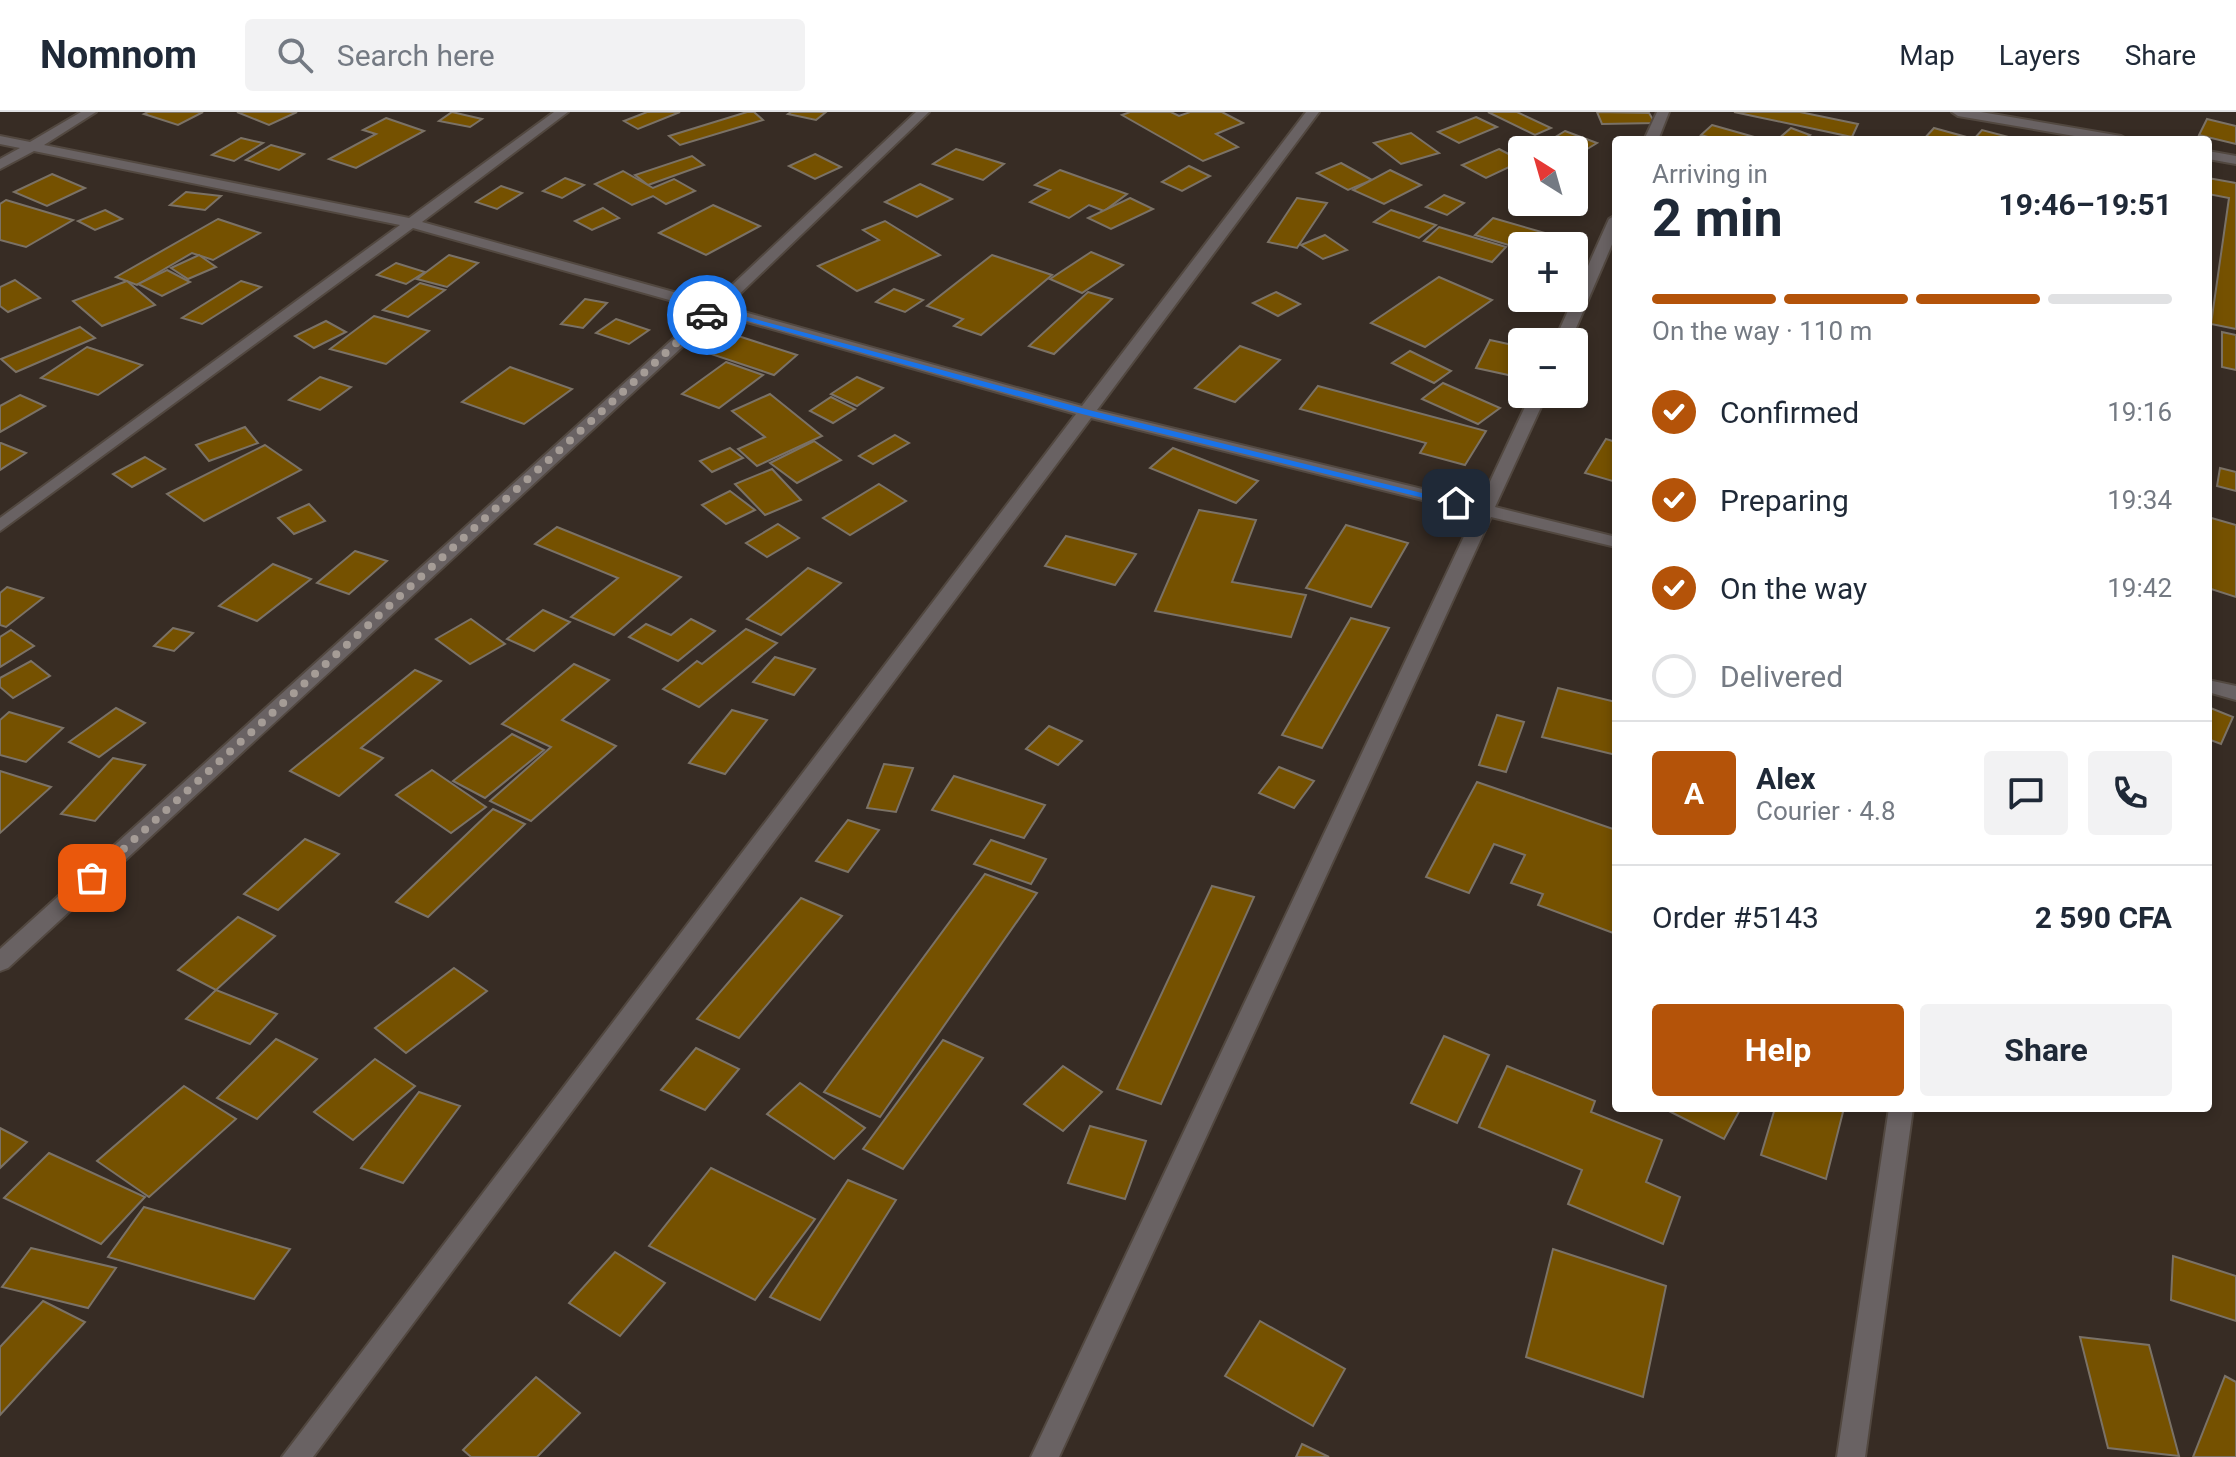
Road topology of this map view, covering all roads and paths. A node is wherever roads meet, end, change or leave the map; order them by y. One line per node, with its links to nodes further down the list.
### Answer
1 (90, 112): 11 (street)
2 (562, 112): 15 (street)
3 (923, 112): 17 (street)
4 (1313, 112): 20 (street)
5 (1663, 112): 9 (street)
6 (1958, 112): 8 (street)
7 (2065, 112): 8 (street)
8 (2062, 135)
9 (1653, 136)
10 (0, 140): 11 (street)
11 (31, 147): 14 (street); 15 (street)
12 (2212, 156): 13 (street)
13 (2236, 160)
14 (0, 165)
15 (411, 223): 17 (street); 22 (street)
16 (1612, 228): 18 (street)
17 (715, 309): 20 (street); 26 (street)
18 (1568, 328)
19 (1533, 408): 21 (street)
20 (1086, 412): 21 (street); 28 (street)
21 (1487, 510): 23 (street); 29 (street)
22 (0, 526)
23 (1612, 541)
24 (2212, 687): 25 (street)
25 (2236, 693)
26 (0, 962)
27 (1900, 1112): 30 (street)
28 (296, 1457)
29 (1045, 1457)
30 (1851, 1457)

